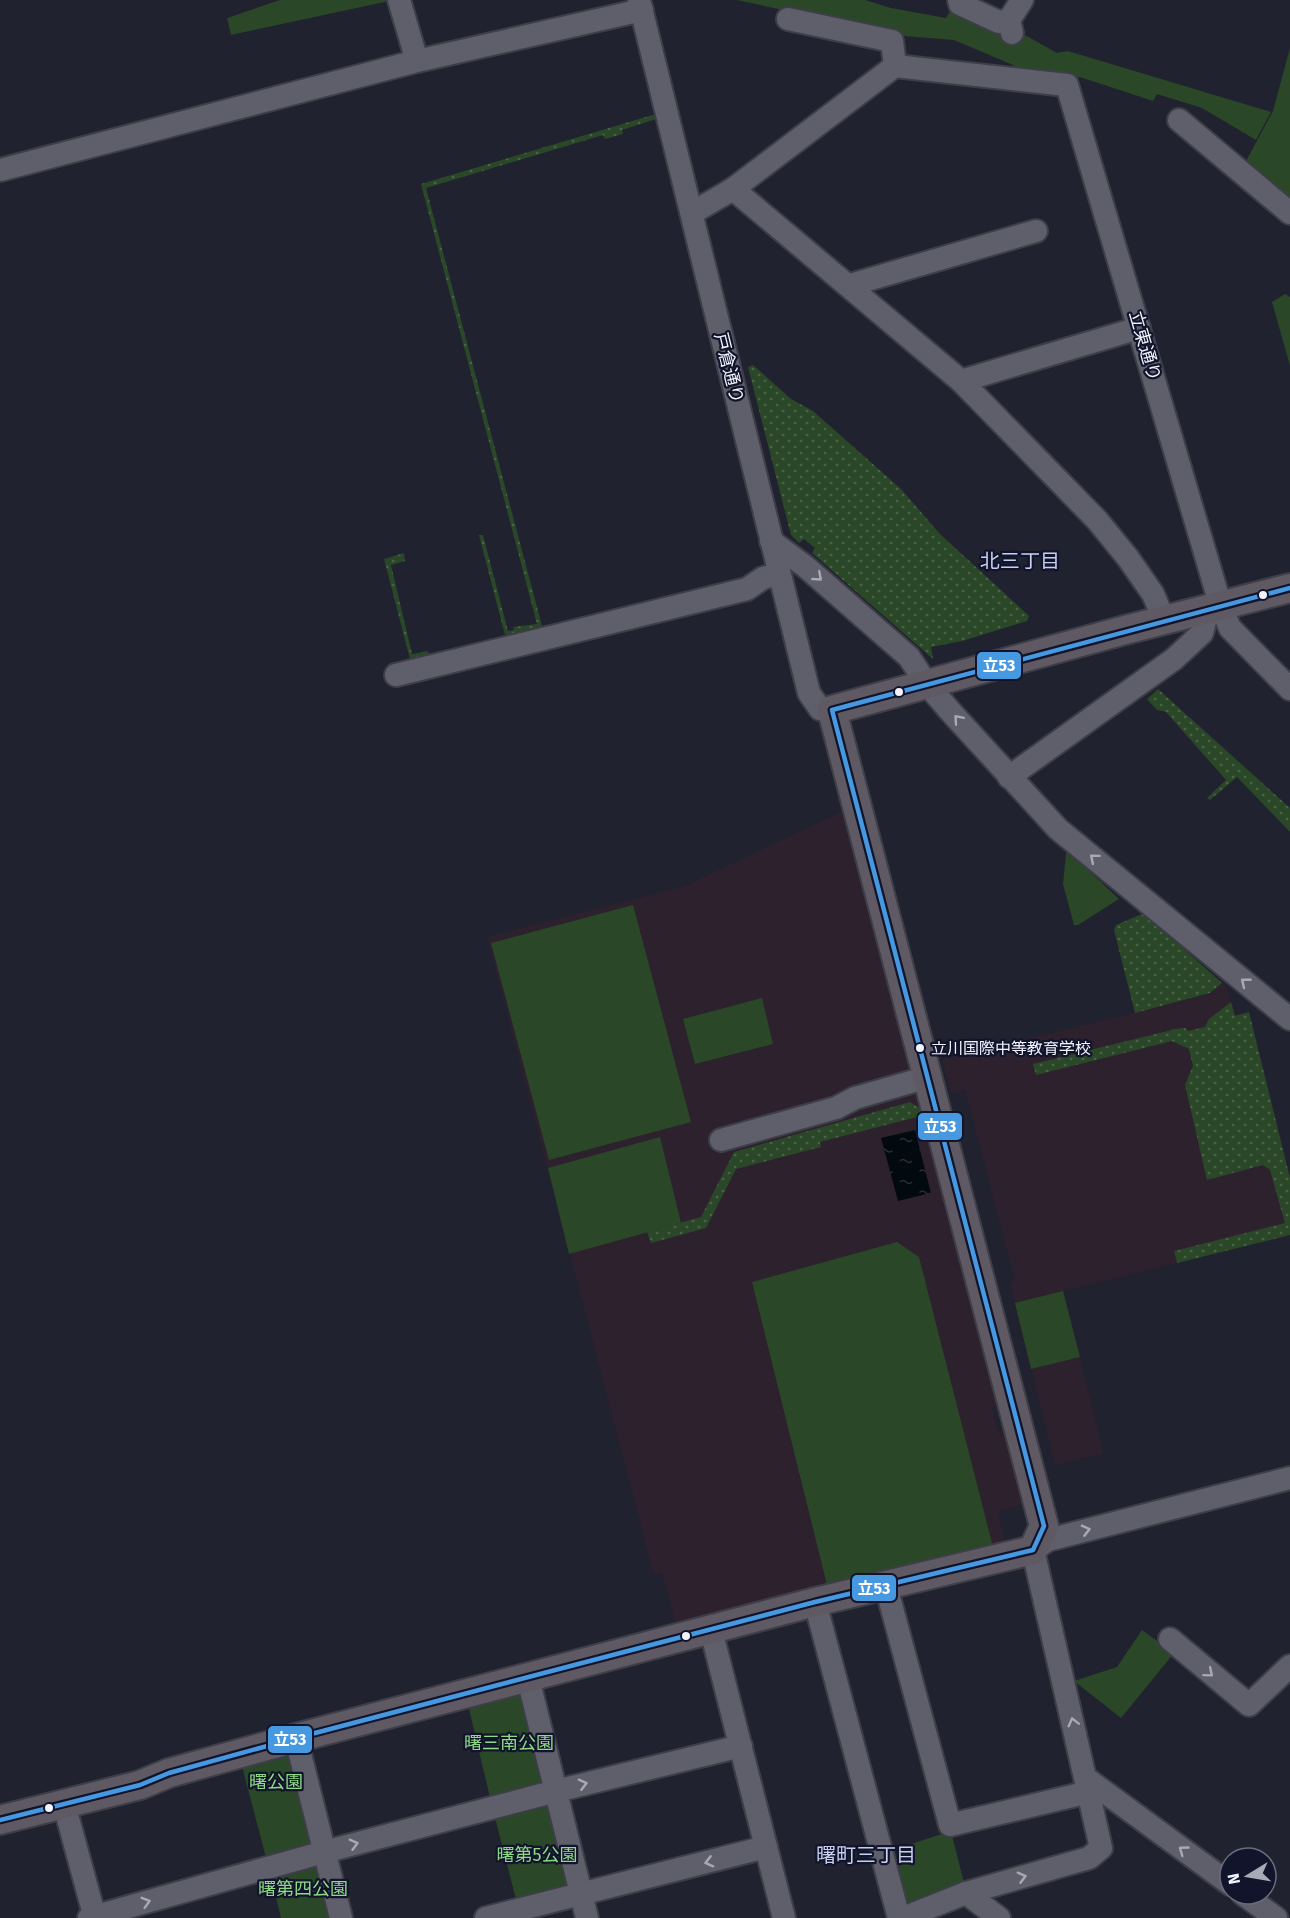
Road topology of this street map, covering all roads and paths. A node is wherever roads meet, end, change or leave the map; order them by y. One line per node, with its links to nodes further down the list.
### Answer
1 (399, 0): 6 (street)
2 (959, 0): 3 (street)
3 (1022, 0)
4 (641, 5): 6 (street); 11 (street, 戸倉通り)
5 (788, 19): 7 (street)
6 (417, 61): 9 (street)
7 (894, 66): 10 (street); 15 (street, 立東通り)
8 (1179, 120): 12 (street)
9 (0, 170)
10 (733, 189): 11 (street); 14 (street)
11 (692, 213): 17 (street, 戸倉通り)
12 (1290, 213)
13 (1036, 231): 14 (street)
14 (850, 285): 16 (street)
15 (1139, 328): 16 (street); 20 (street, 立東通り)
16 (961, 381): 21 (street)
17 (771, 541): 18 (street, 戸倉通り); 23 (street, one-way to 23)
18 (779, 574): 22 (street); 25 (street, 戸倉通り)
19 (1290, 588): 20 (main road)
20 (1215, 608): 21 (main road); 24 (street, 立東通り); 26 (street)
21 (1165, 622): 23 (main road)
22 (396, 675)
23 (926, 683): 25 (main road); 26 (street, one-way to 23)
24 (1290, 689)
25 (832, 710): 28 (main road)
26 (1009, 777): 27 (street, one-way to 26)
27 (1290, 1019)
28 (928, 1077): 29 (street); 31 (main road)
29 (721, 1140)
30 (1290, 1478): 31 (street, one-way to 30)
31 (1033, 1551): 32 (main road); 40 (street, one-way to 31)
32 (886, 1586): 33 (main road); 40 (street)
33 (815, 1602): 34 (main road); 55 (street)
34 (711, 1630): 37 (main road); 39 (street)
35 (1170, 1639): 36 (street, one-way to 36)
36 (1290, 1666)
37 (528, 1678): 38 (main road); 41 (street)
38 (296, 1738): 42 (main road); 45 (street)
39 (741, 1746): 41 (street, one-way to 39); 44 (street)
40 (1088, 1785): 46 (street, one-way to 40); 48 (street, one-way to 40)
41 (556, 1791): 45 (street, one-way to 41); 47 (street)
42 (64, 1804): 43 (main road); 50 (street)
43 (0, 1820)
44 (766, 1848): 47 (street, one-way to 47); 54 (street)
45 (324, 1852): 50 (street, one-way to 45); 51 (street)
46 (1218, 1876)
47 (581, 1893): 52 (street); 53 (street)
48 (966, 1893): 56 (street); 57 (street)
49 (1260, 1906): 58 (street)
50 (93, 1918)
51 (341, 1918)
52 (486, 1918)
53 (587, 1918)
54 (784, 1918)
55 (898, 1918)
56 (903, 1918)
57 (999, 1918)
58 (1276, 1918)

